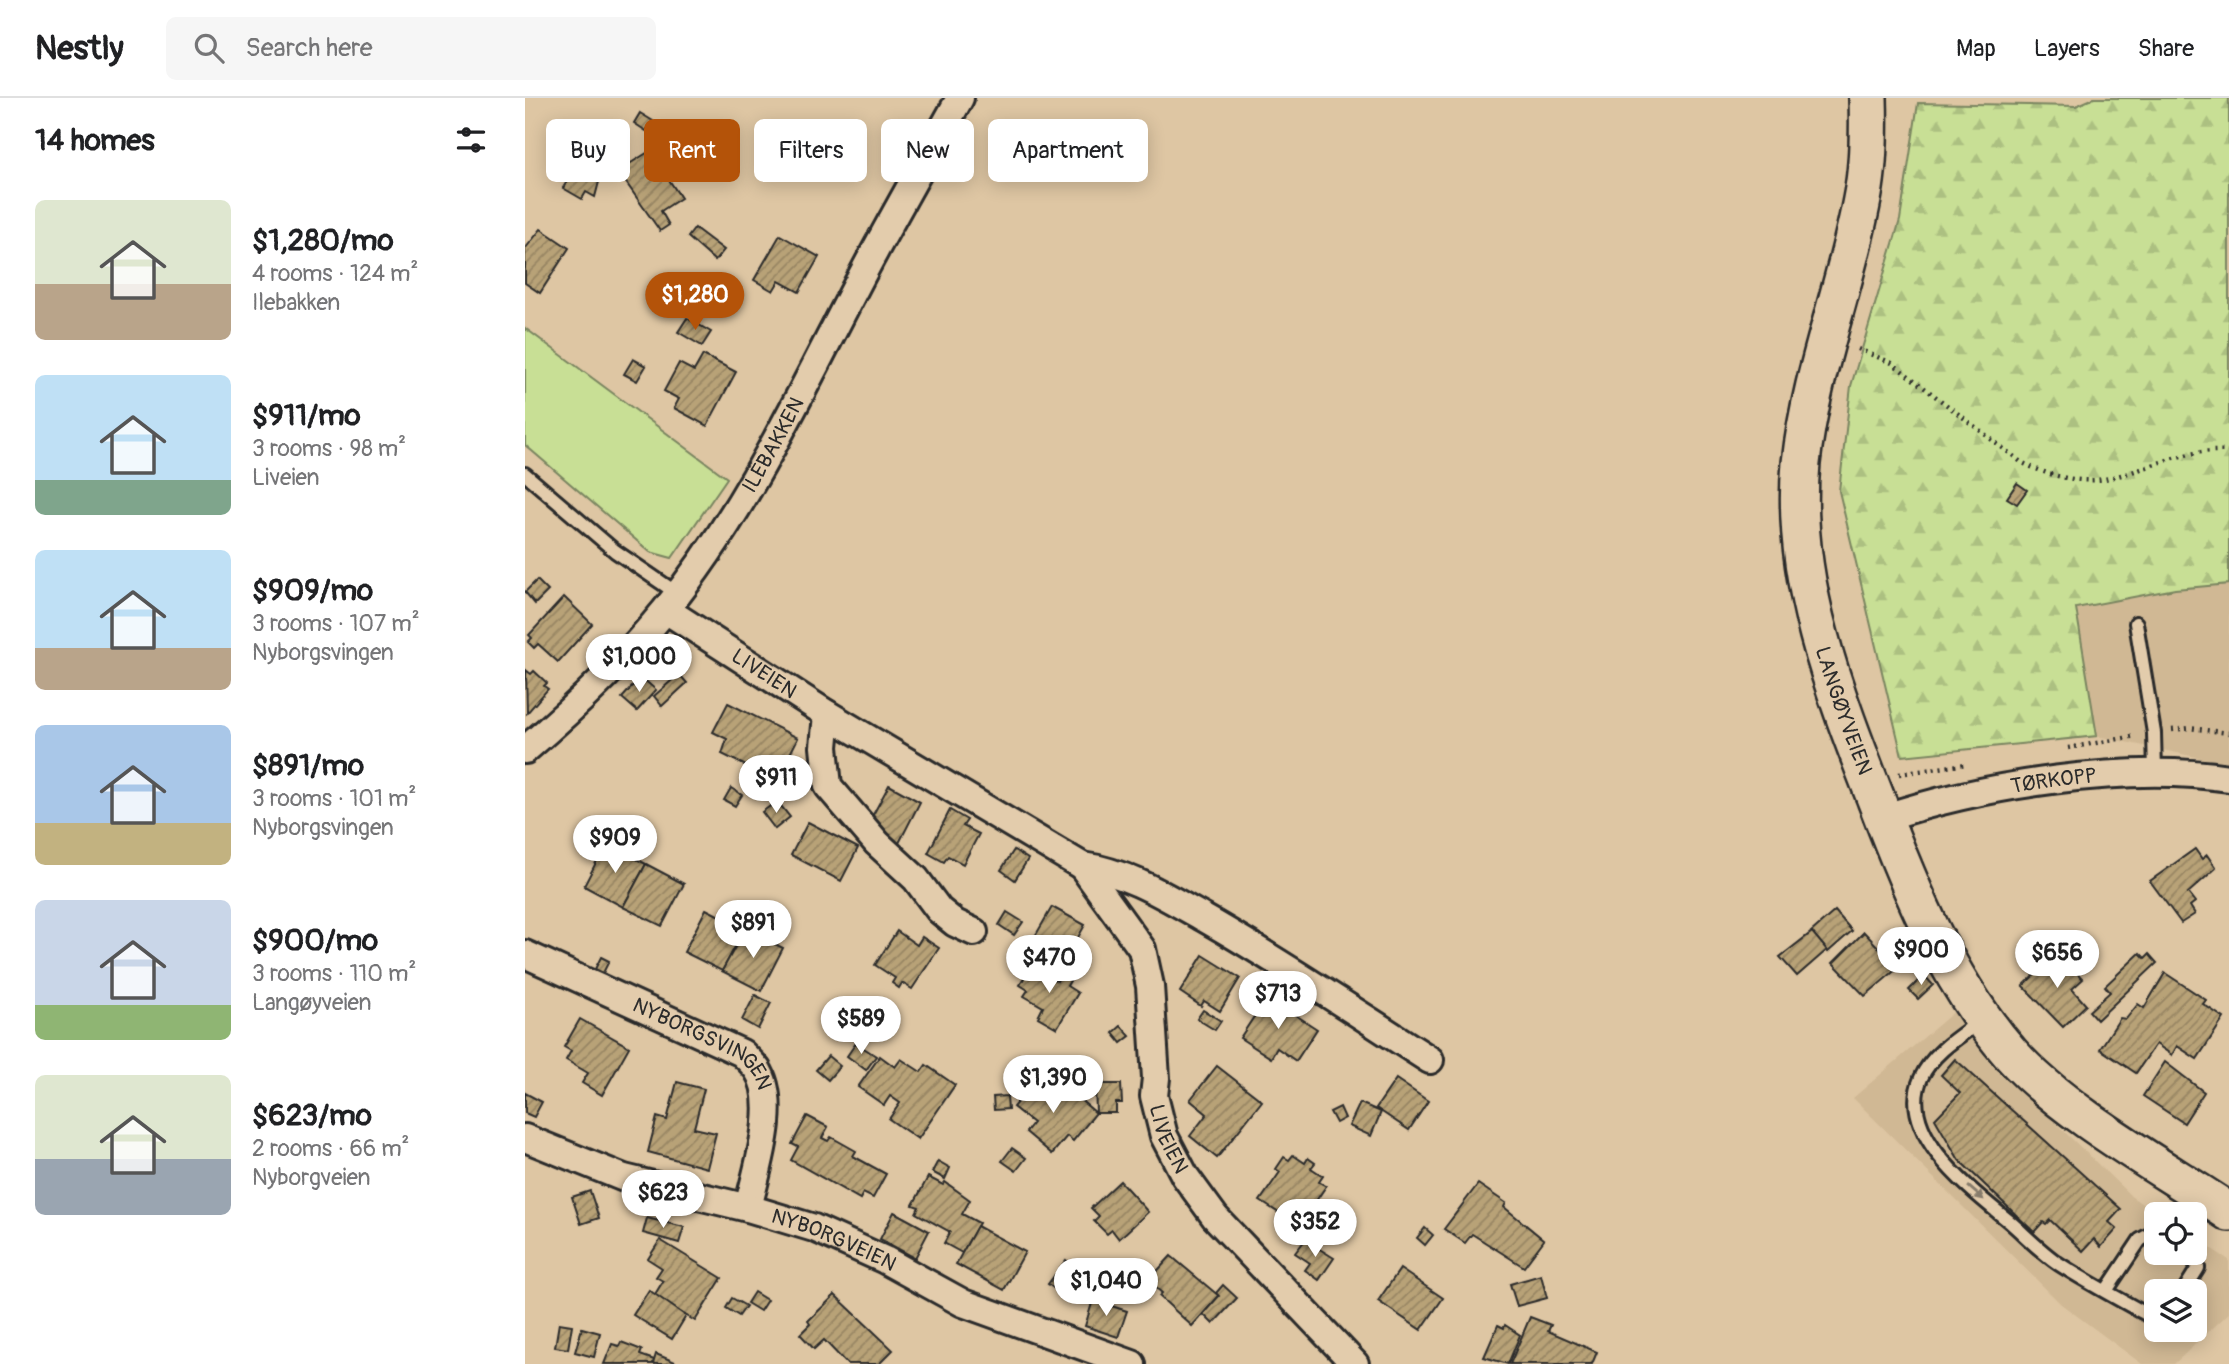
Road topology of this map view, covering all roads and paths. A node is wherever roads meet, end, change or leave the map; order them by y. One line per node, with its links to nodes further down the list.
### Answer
1 (960, 98): 8 (street, ILEBAKKEN)
2 (1868, 98): 16 (main road, LANGØYVEIEN)
3 (1856, 337): 4 (path)
4 (1854, 347): 5 (path); 6 (path)
5 (1851, 360)
6 (2229, 451)
7 (525, 474): 8 (lane)
8 (672, 602): 10 (street, LIVEIEN); 11 (street, ILEBAKKEN)
9 (2136, 623): 13 (lane)
10 (827, 714): 17 (street, LIVEIEN); 18 (street)
11 (525, 750)
12 (1894, 762): 15 (path)
13 (2155, 772): 14 (street, TØRKOPP); 16 (street, TØRKOPP)
14 (2229, 778)
15 (1901, 781)
16 (1883, 818): 20 (main road, LANGØYVEIEN)
17 (1082, 866): 21 (street, LIVEIEN); 29 (street, LIVEIEN)
18 (974, 932)
19 (525, 954): 23 (street, NYBORGSVINGEN)
20 (1984, 1019): 24 (main road, LANGØYVEIEN); 26 (lane, one-way to 26)
21 (1430, 1060)
22 (525, 1138): 23 (street, NYBORGVEIEN)
23 (748, 1208): 28 (street, NYBORGVEIEN)
24 (2209, 1208)
25 (2144, 1238): 26 (lane)
26 (2106, 1291): 27 (lane)
27 (2144, 1313)
28 (1132, 1364)
29 (1355, 1364)

